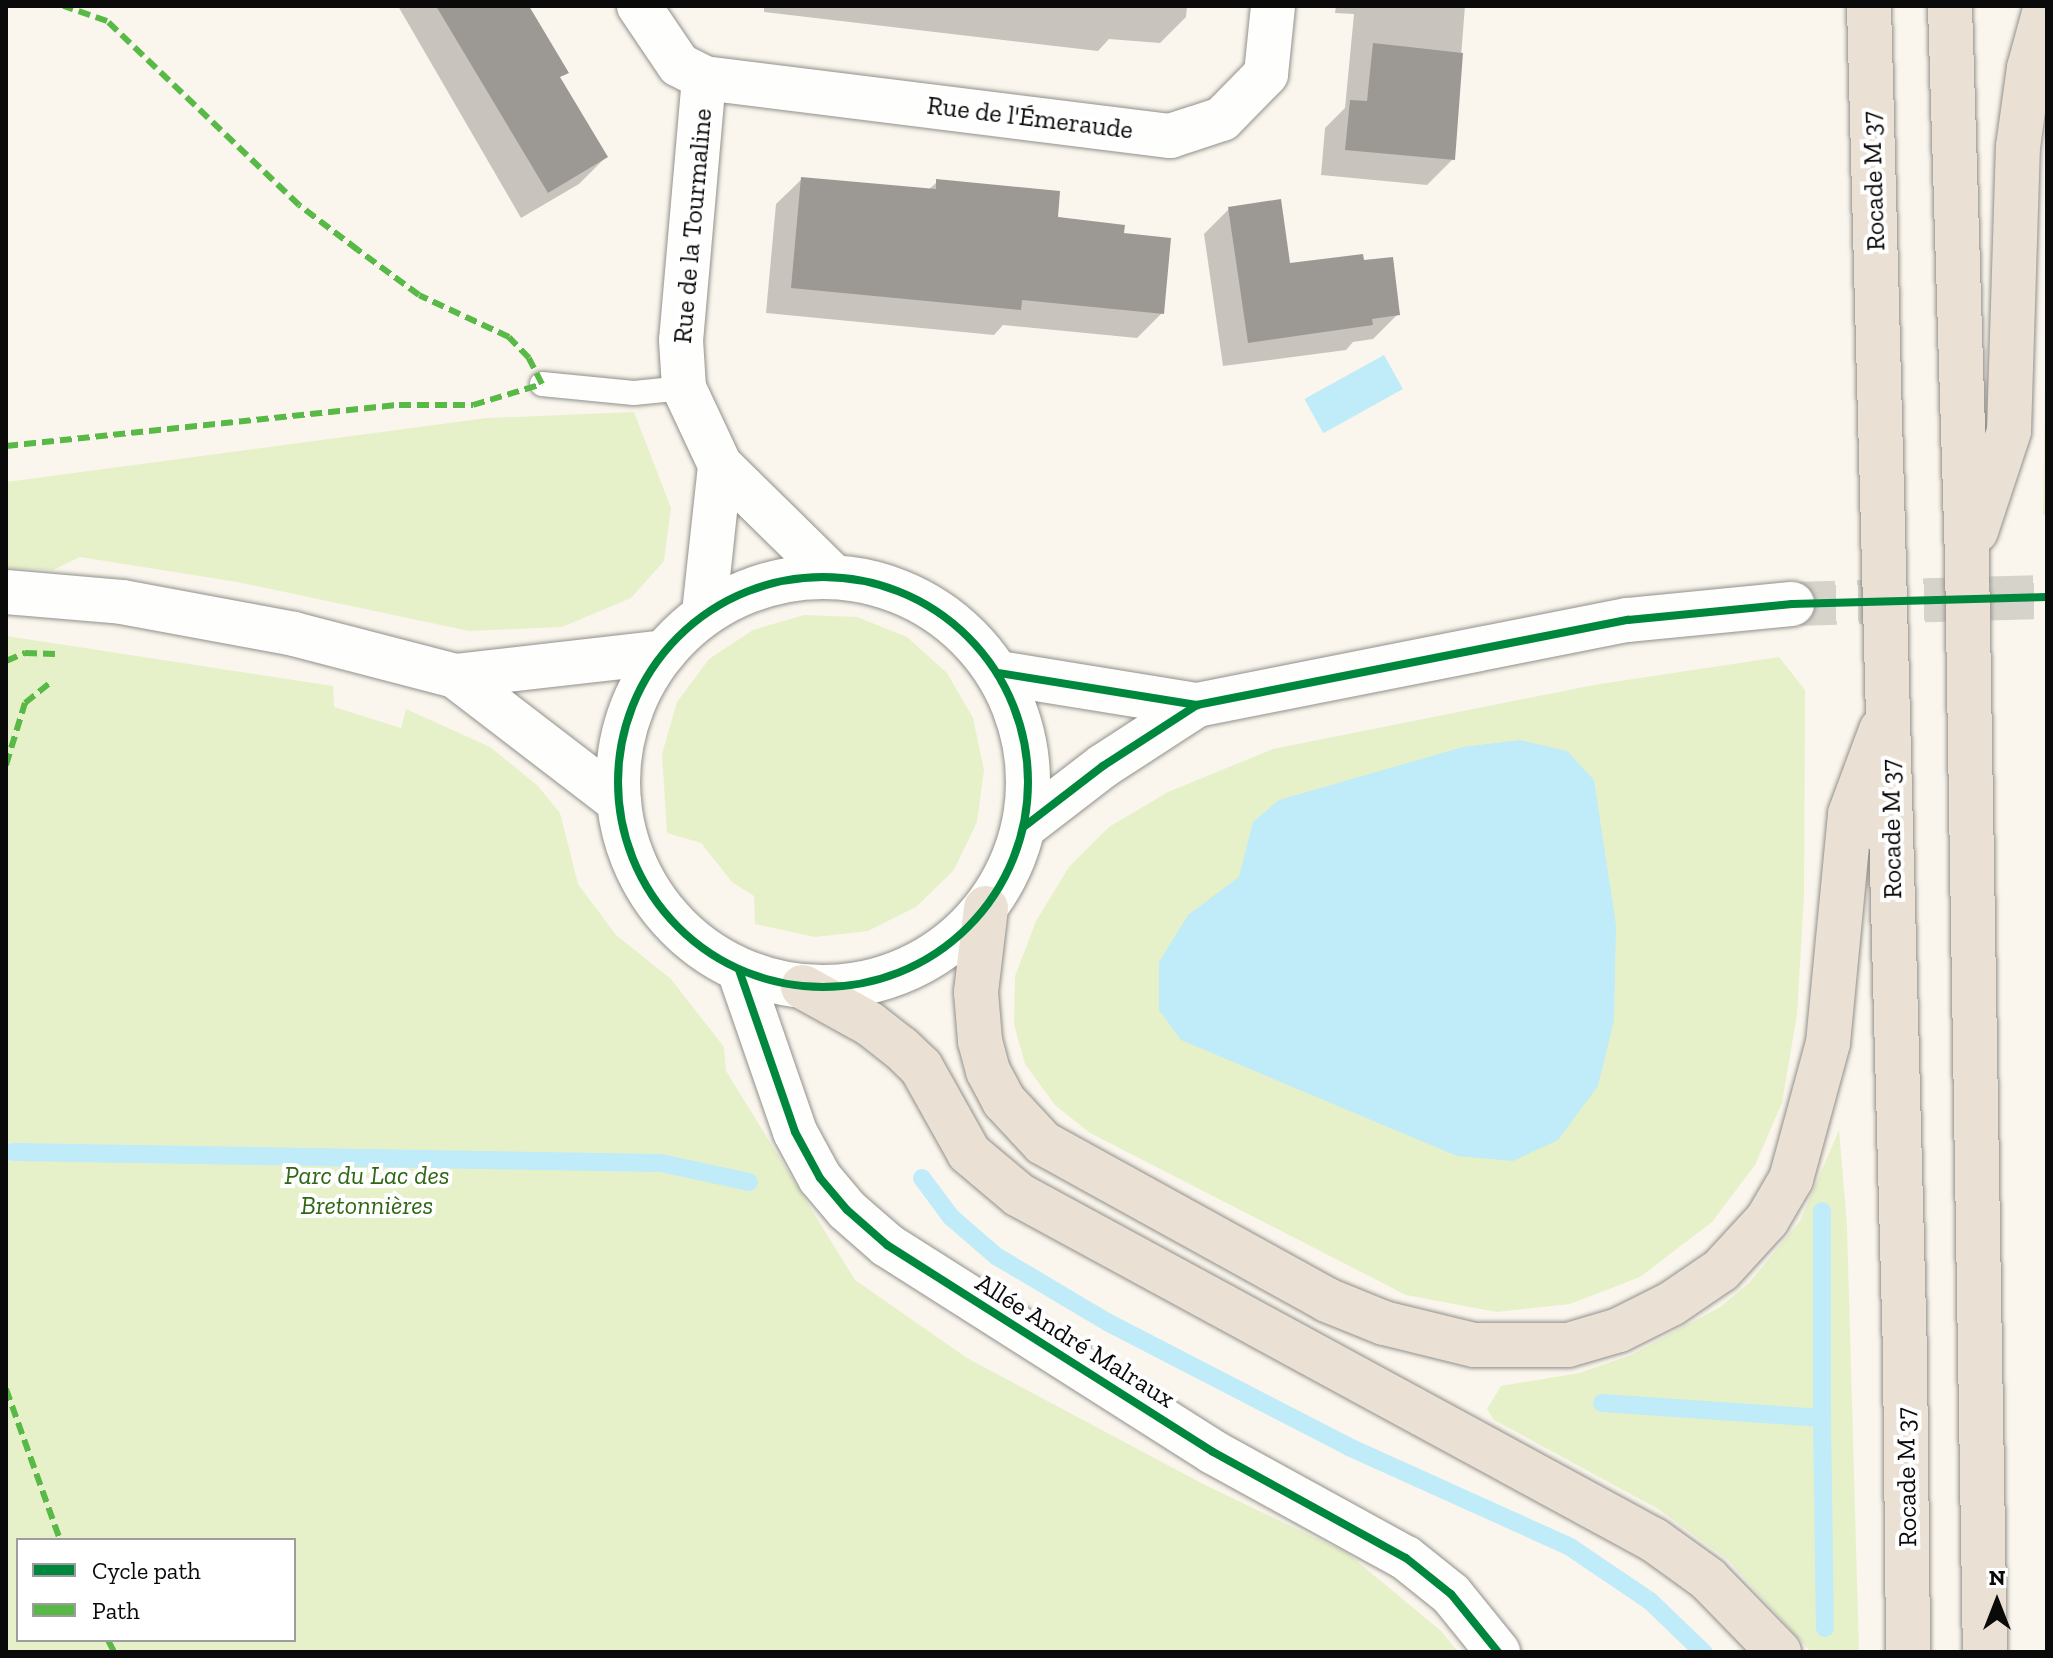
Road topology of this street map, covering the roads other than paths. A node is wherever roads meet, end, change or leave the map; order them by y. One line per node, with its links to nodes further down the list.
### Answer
1 (639, 6): 6 (street, Rue de la Tourmaline)
2 (1273, 6): 6 (street, Rue de l'Émeraude)
3 (1869, 6): 19 (highway, Rocade M 37)
4 (1950, 6): 10 (highway)
5 (2046, 6): 10 (highway)
6 (704, 78): 8 (street, Rue de la Tourmaline)
7 (542, 384): 8 (lane)
8 (684, 388): 9 (street, Rue de la Tourmaline)
9 (720, 465): 11 (street, Rue de la Tourmaline); 14 (street)
10 (1967, 560): 28 (highway)
11 (833, 576): 14 (street); 16 (street)
12 (6, 592): 17 (street)
13 (1792, 604): 18 (street)
14 (704, 613): 15 (street)
15 (665, 652): 17 (street); 20 (street)
16 (999, 673): 18 (street); 21 (street)
17 (455, 676): 20 (street)
18 (1197, 705): 21 (street)
19 (1889, 709): 22 (highway); 27 (highway, Rocade M 37)
20 (619, 802): 23 (street)
21 (1025, 826): 22 (street)
22 (986, 908): 24 (street)
23 (739, 970): 24 (street); 25 (street, Allée André Malraux)
24 (803, 987): 26 (highway)
25 (1498, 1652)
26 (1779, 1652)
27 (1908, 1652)
28 (1985, 1652)

